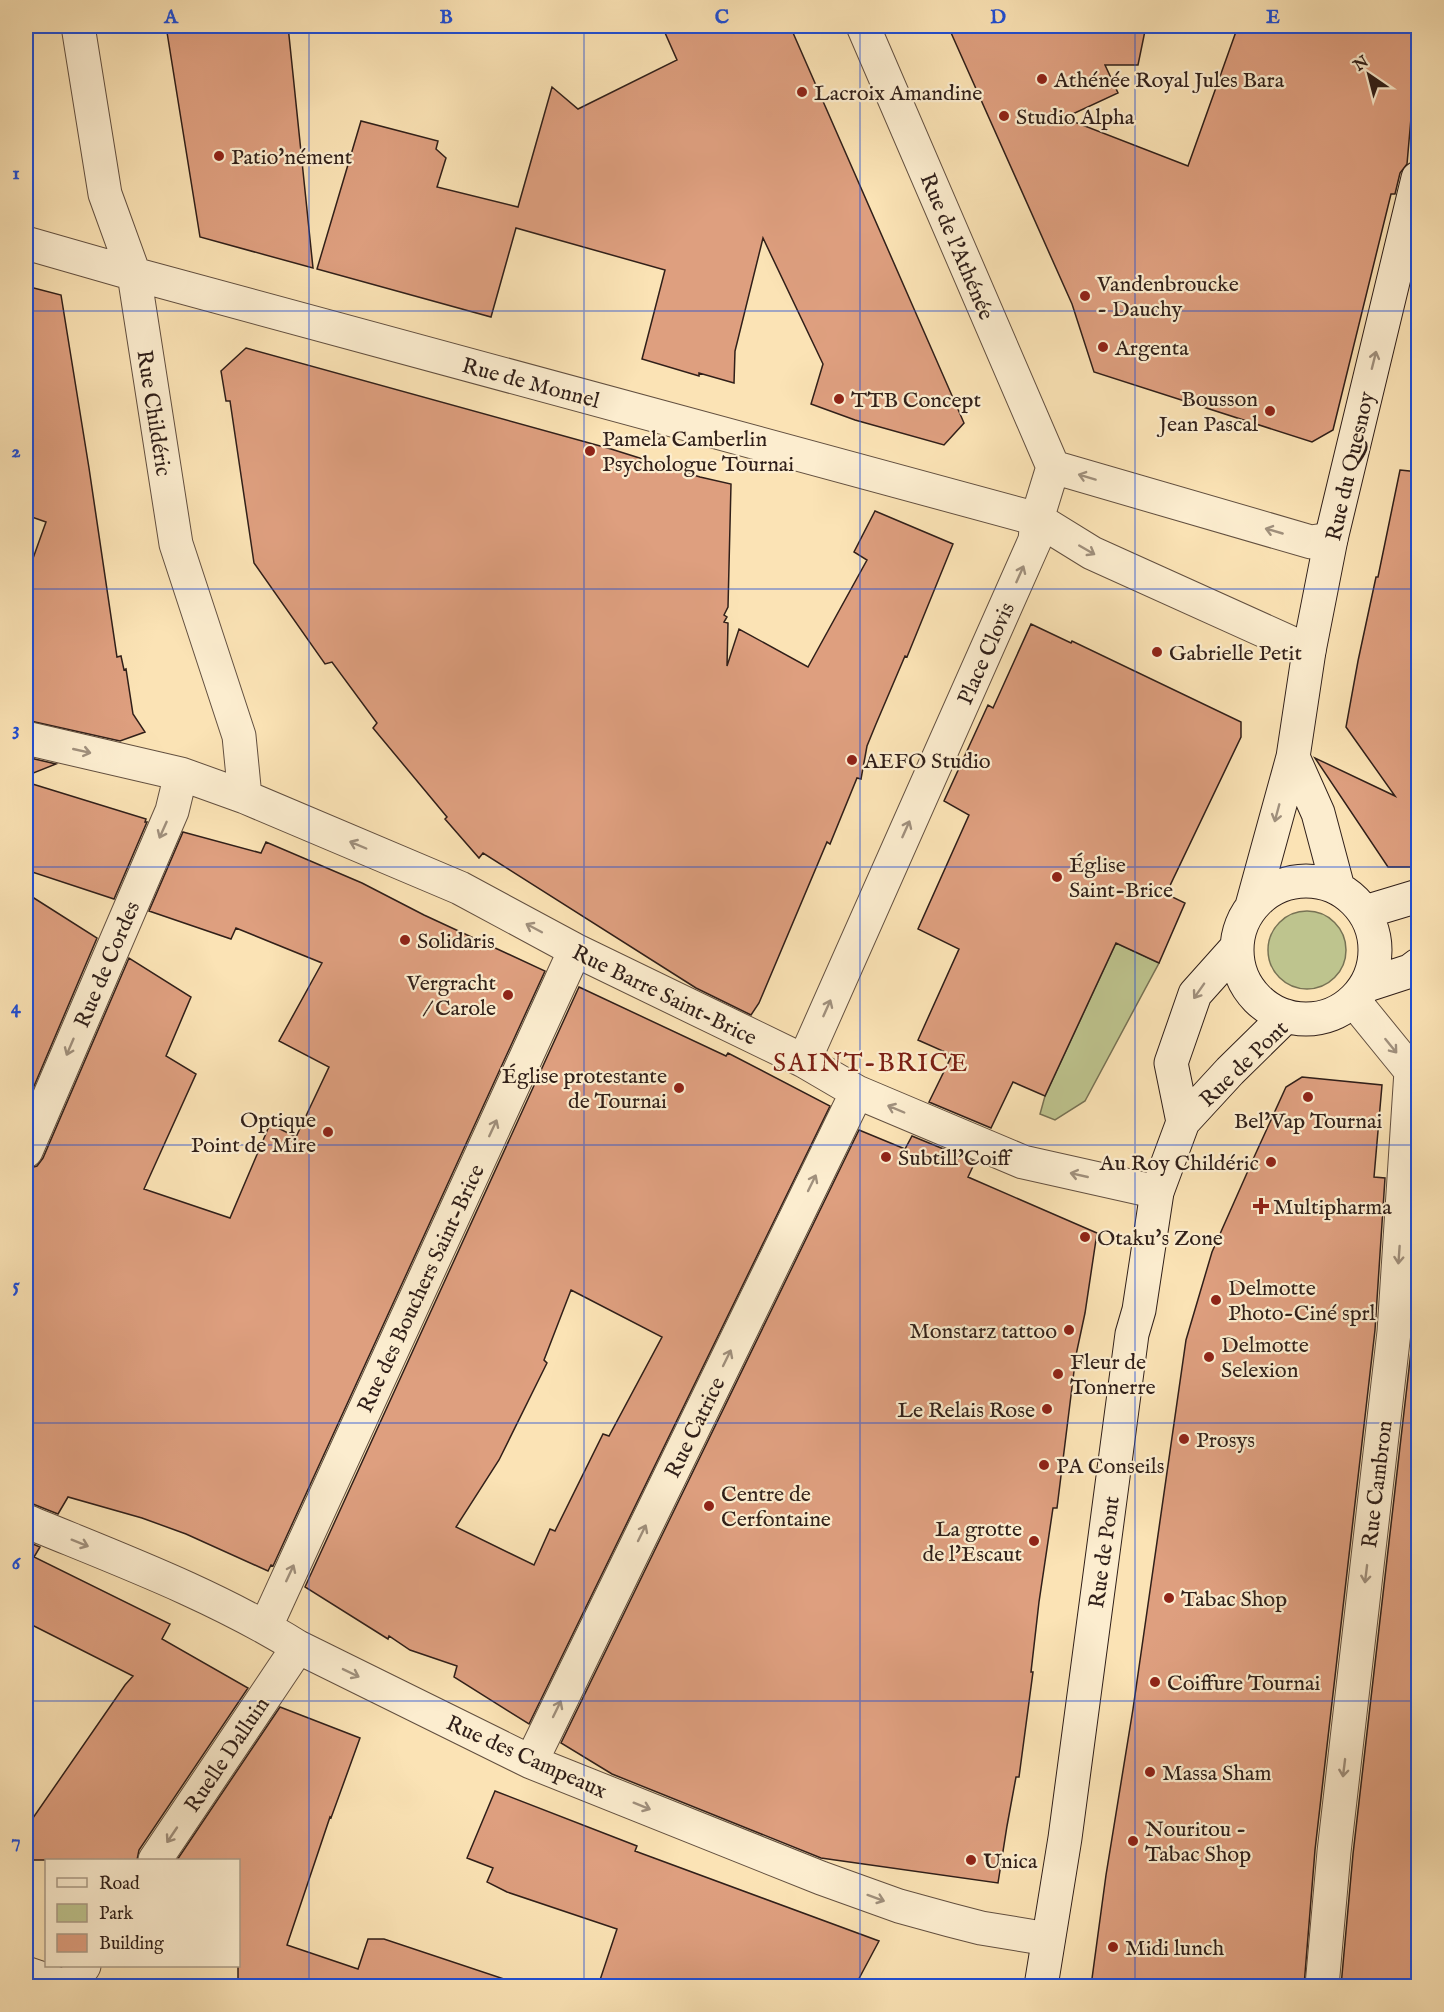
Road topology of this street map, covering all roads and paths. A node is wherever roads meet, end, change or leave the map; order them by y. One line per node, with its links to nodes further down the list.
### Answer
1 (78, 26): 5 (street, Rue Childéric)
2 (863, 26): 6 (street, Rue de l'Athénée)
3 (1419, 178): 8 (street, Rue du Quesnoy, one-way to 3)
4 (26, 243): 5 (street, Rue de Monnel)
5 (134, 274): 7 (street, Rue de Monnel); 13 (street, Rue Childéric)
6 (1053, 467): 7 (street, Place Clovis); 8 (street, one-way to 6)
7 (1037, 519): 9 (street, one-way to 9); 23 (street, Place Clovis, one-way to 7)
8 (1331, 539): 9 (street, Rue du Quesnoy)
9 (1309, 651): 11 (street, Rue du Quesnoy)
10 (26, 738): 12 (street, Rue Barre Saint-Brice, one-way to 12)
11 (1293, 757): 14 (street); 16 (street, Rue du Quesnoy, one-way to 16)
12 (181, 774): 13 (street, Rue Barre Saint-Brice); 26 (street, Rue de Cordes, one-way to 26)
13 (245, 797): 19 (street, Rue Barre Saint-Brice, one-way to 13)
14 (1338, 888): 16 (street); 17 (street)
15 (1419, 896): 17 (street)
16 (1252, 906): 18 (street)
17 (1365, 912): 21 (street)
18 (1237, 947): 22 (street); 25 (street, Rue de Pont, one-way to 25)
19 (574, 950): 23 (street, Rue Barre Saint-Brice); 29 (street, Rue des Bouchers Saint-Brice, one-way to 19)
20 (1419, 965): 21 (street, Rue de Pont)
21 (1360, 993): 22 (street, Rue de Pont); 39 (street, Rue Cambron, one-way to 39)
22 (1286, 1016): 25 (street, Rue de Pont)
23 (804, 1061): 24 (street, Rue Barre Saint-Brice)
24 (857, 1092): 27 (street, Rue Barre Saint-Brice, one-way to 24); 31 (street, Rue Catrice, one-way to 24)
25 (1183, 1122): 27 (street, Rue de Pont)
26 (26, 1151)
27 (1157, 1192): 33 (street, Rue de Pont)
28 (26, 1521): 29 (street, Rue des Campeaux, one-way to 29)
29 (266, 1626): 30 (street, Rue des Campeaux)
30 (298, 1647): 31 (street, Rue des Campeaux, one-way to 31); 32 (street, Ruelle Dalluin, one-way to 32)
31 (531, 1762): 33 (street, Rue des Campeaux, one-way to 33)
32 (156, 1859)
33 (1048, 1939): 38 (street, Rue de Pont)
34 (83, 1967): 37 (street)
35 (26, 1973): 36 (street)
36 (64, 1986)
37 (69, 1986)
38 (1041, 1986)
39 (1322, 1986)

